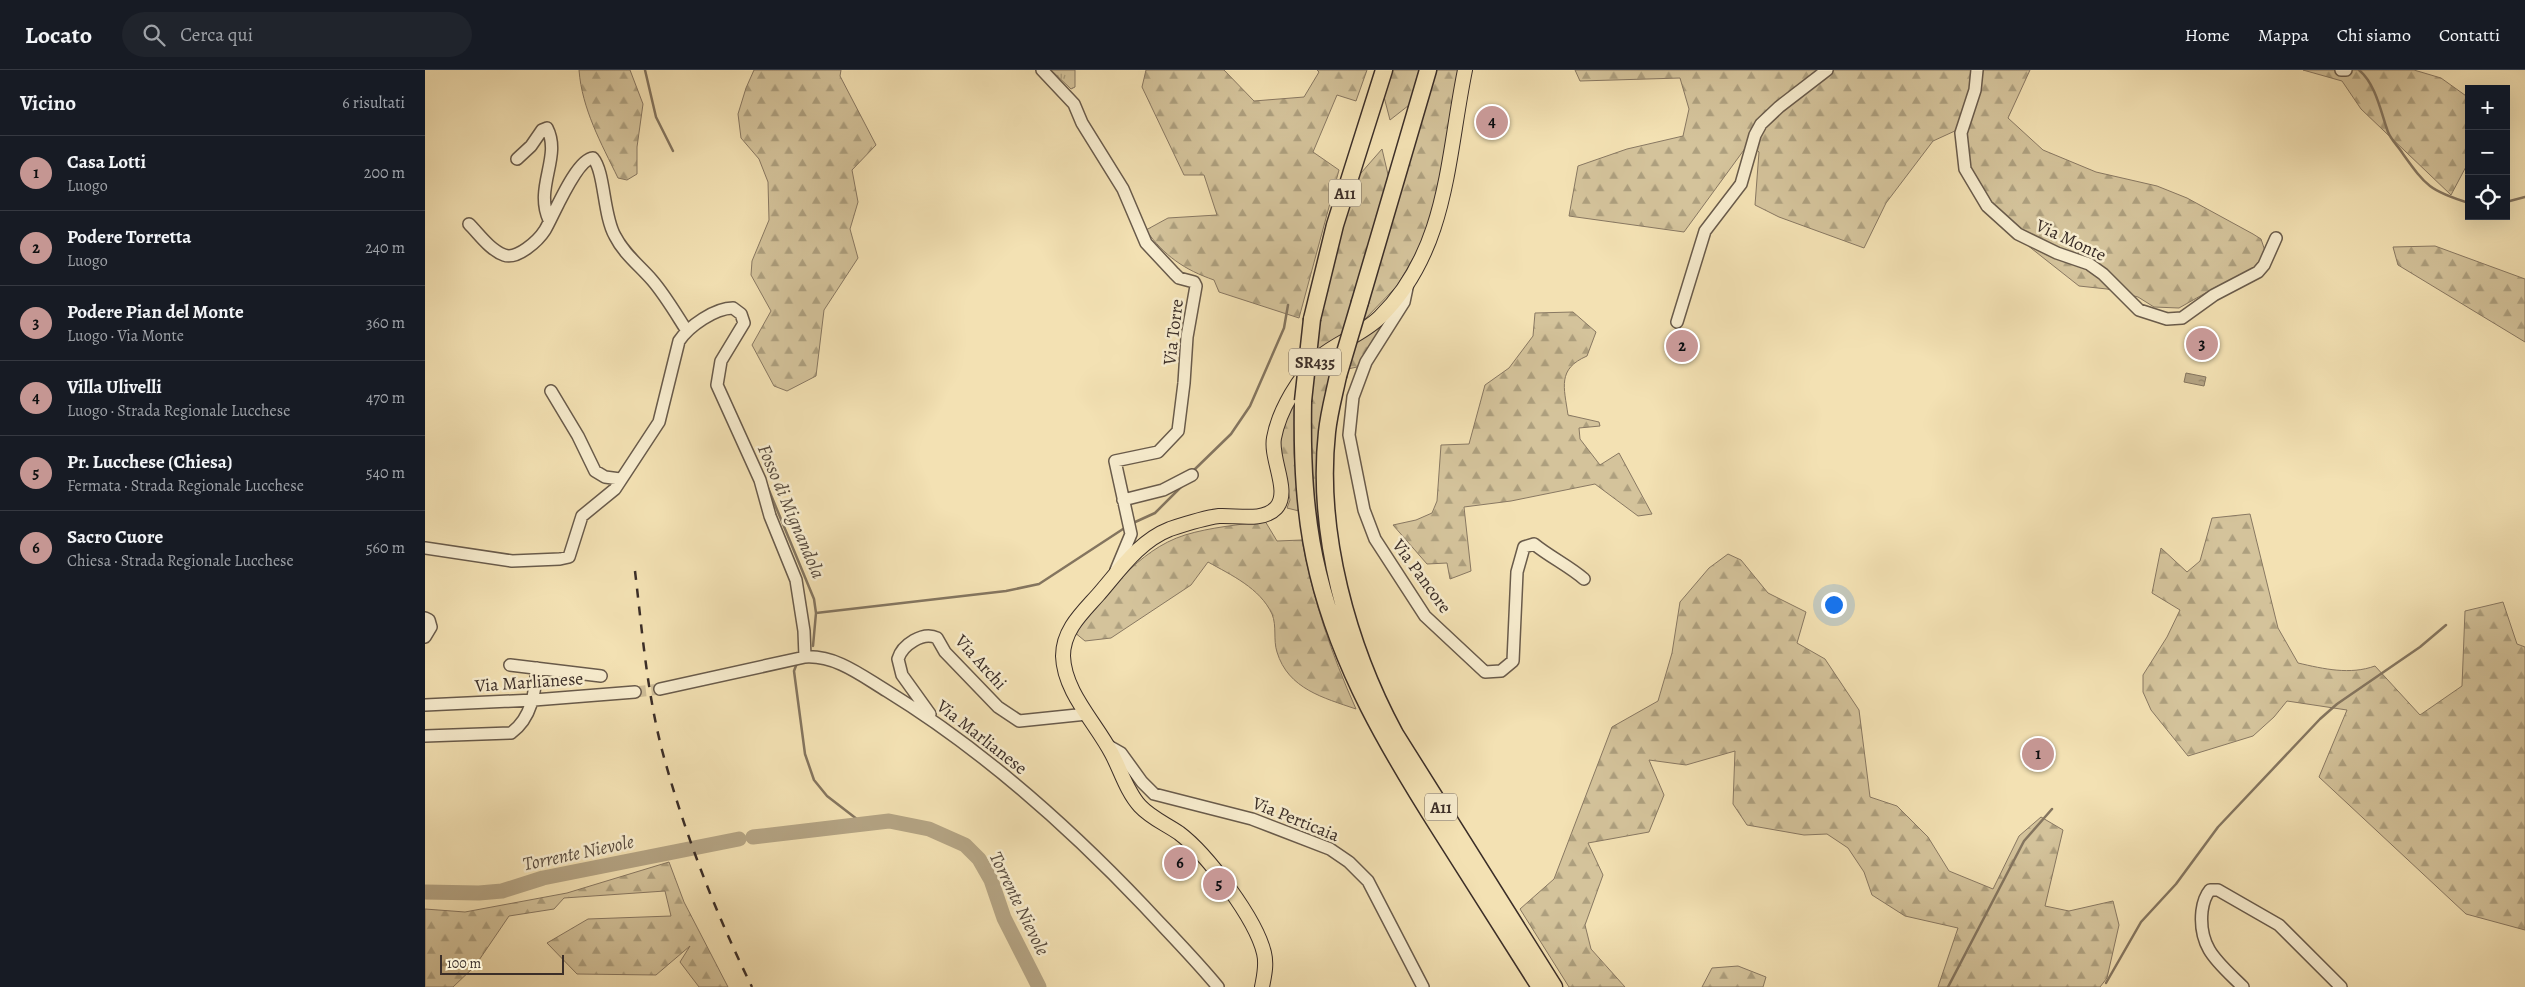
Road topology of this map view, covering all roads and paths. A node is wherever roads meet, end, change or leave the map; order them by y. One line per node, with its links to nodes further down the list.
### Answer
1 (1042, 70): 19 (street, Via Torre)
2 (1384, 70): 40 (highway, A11, bridge)
3 (1428, 70): 41 (highway, A11, bridge)
4 (1465, 70): 13 (main road, SR435)
5 (1827, 70): 14 (street)
6 (1977, 70): 12 (street, Via Monte)
7 (2341, 70): 8 (street)
8 (2346, 70)
9 (517, 159): 10 (street)
10 (549, 220): 11 (street); 15 (street)
11 (469, 224)
12 (2276, 238)
13 (1408, 281): 21 (main road, SR435); 22 (street, Via Pancore)
14 (1677, 322)
15 (687, 331): 18 (street); 25 (street)
16 (551, 391): 18 (street)
17 (1193, 474): 19 (street)
18 (620, 480): 20 (street)
19 (1123, 500): 21 (street)
20 (425, 548)
21 (1113, 578): 33 (main road, SR435)
22 (1584, 579)
23 (425, 618): 24 (street)
24 (425, 637)
25 (805, 657): 29 (street, Via Marlianese); 34 (street, Via Marlianese)
26 (510, 665): 27 (street)
27 (537, 668): 28 (street); 31 (street)
28 (601, 676)
29 (660, 689)
30 (635, 692): 31 (street, Via Marlianese)
31 (534, 700): 32 (street, Via Marlianese); 35 (street)
32 (425, 705)
33 (1087, 714): 34 (street, Via Archi); 36 (main road, SR435)
34 (934, 720): 37 (street, Via Marlianese)
35 (425, 736)
36 (1107, 745): 38 (main road, SR435); 39 (street, Via Perticaia)
37 (1218, 987)
38 (1262, 987)
39 (1423, 987)
40 (1540, 987)
41 (1554, 987)
42 (2243, 987): 43 (street)
43 (2341, 987)

